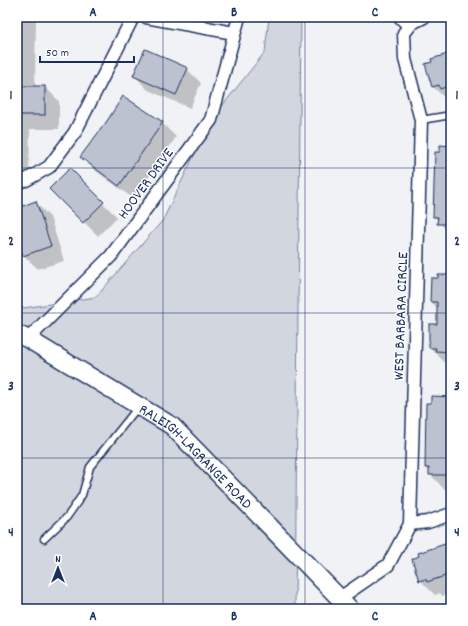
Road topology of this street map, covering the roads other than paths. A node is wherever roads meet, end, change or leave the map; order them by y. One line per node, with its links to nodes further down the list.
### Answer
1 (132, 17): 11 (street)
2 (146, 17): 6 (street)
3 (239, 17): 8 (street, HOOVER DRIVE)
4 (400, 17): 7 (street)
5 (424, 17): 7 (street)
6 (164, 18): 8 (street)
7 (409, 26): 10 (street, WEST BARBARA CIRCLE)
8 (234, 33): 12 (street, HOOVER DRIVE)
9 (451, 115): 10 (lane)
10 (421, 120): 15 (street, WEST BARBARA CIRCLE)
11 (17, 182)
12 (23, 336): 13 (main road, RALEIGH-LAGRANGE ROAD)
13 (139, 406): 16 (lane); 17 (main road, RALEIGH-LAGRANGE ROAD)
14 (451, 514): 15 (street)
15 (410, 524): 17 (street, WEST BARBARA CIRCLE)
16 (44, 539)
17 (345, 603)

